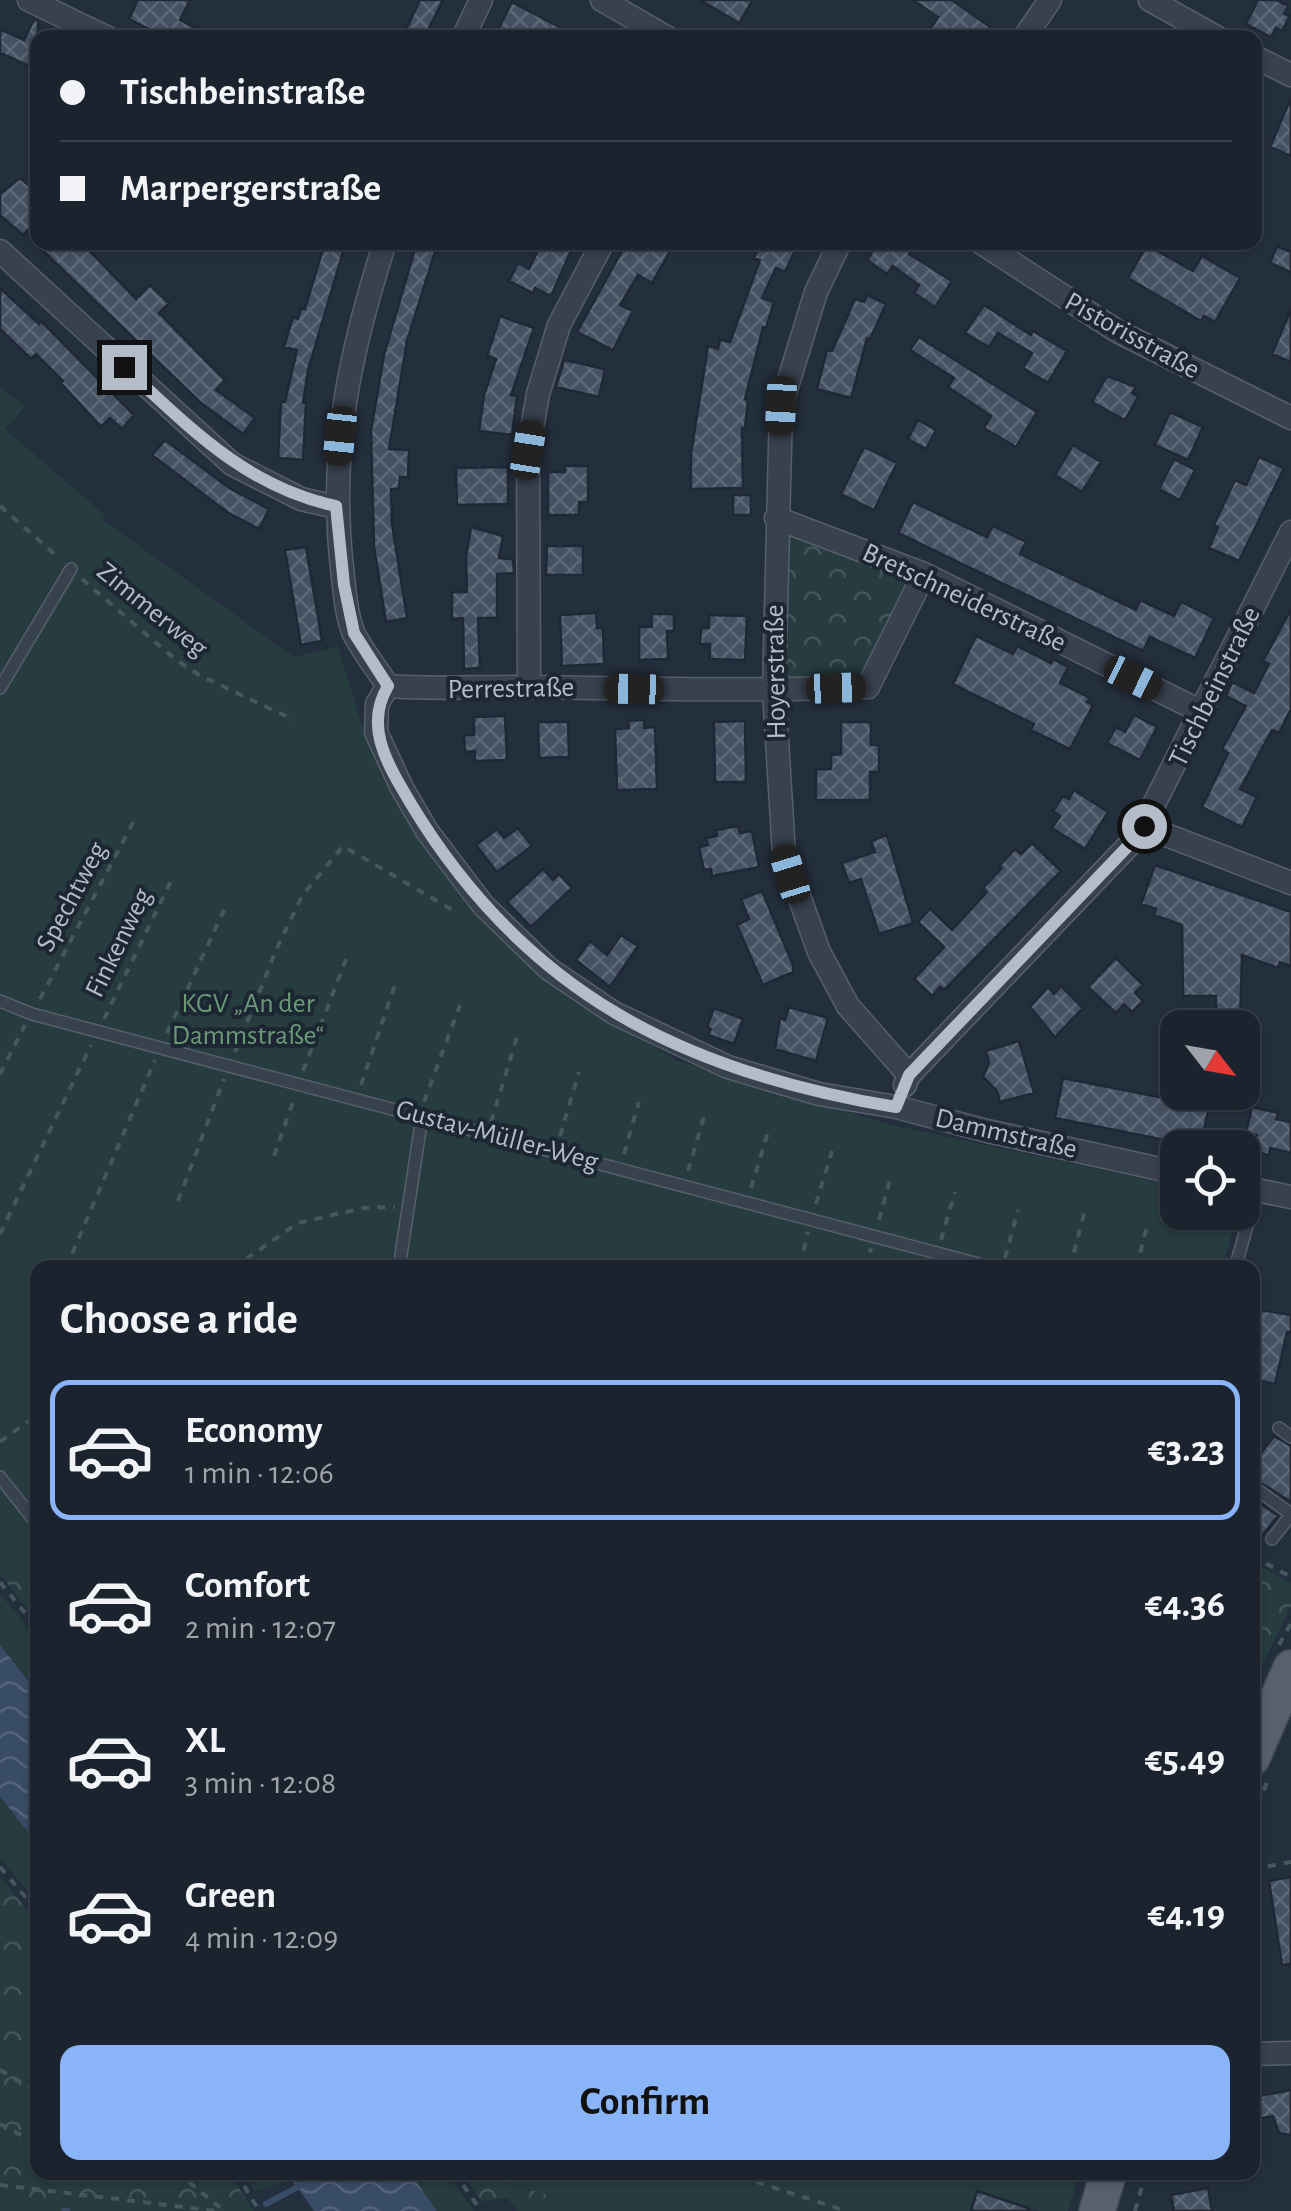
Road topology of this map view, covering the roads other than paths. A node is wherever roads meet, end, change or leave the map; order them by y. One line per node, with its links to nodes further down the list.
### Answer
1 (29, 0): 6 (street)
2 (480, 0): 7 (street)
3 (602, 0): 8 (street)
4 (1050, 0): 9 (street)
5 (1150, 0): 10 (street)
6 (91, 30)
7 (467, 30)
8 (654, 30)
9 (1029, 30)
10 (1204, 30)
11 (1262, 60): 12 (street)
12 (1291, 75)
13 (0, 250): 19 (street)
14 (383, 250): 19 (street)
15 (599, 250): 25 (street)
16 (836, 250): 20 (street, Hoyerstraße)
17 (992, 250): 18 (street, Pistorisstraße)
18 (1291, 418)
19 (336, 506): 24 (street)
20 (776, 518): 23 (street, Bretschneiderstraße); 27 (street, Hoyerstraße)
21 (1291, 532): 28 (street, Tischbeinstraße)
22 (71, 569): 26 (lane)
23 (924, 574): 27 (street, Perrestraße); 28 (street, Bretschneiderstraße)
24 (388, 686): 25 (street, Perrestraße); 33 (street, Dammstraße)
25 (529, 687): 27 (street, Perrestraße)
26 (0, 688)
27 (774, 691): 32 (street, Hoyerstraße)
28 (1202, 712): 29 (street, Tischbeinstraße)
29 (1144, 826): 30 (street); 32 (street, Tischbeinstraße)
30 (1291, 883)
31 (0, 1001): 34 (lane, Gustav-Müller-Weg)
32 (909, 1075): 33 (street, Tischbeinstraße)
33 (896, 1107): 35 (street, Dammstraße)
34 (422, 1116): 39 (lane); 40 (lane, Gustav-Müller-Weg)
35 (1160, 1169)
36 (1260, 1191): 37 (street)
37 (1291, 1197)
38 (1242, 1230): 41 (lane)
39 (401, 1260)
40 (968, 1260)
41 (1237, 1260)
42 (1279, 1428): 43 (lane)
43 (1291, 1437)
44 (0, 1477): 47 (lane)
45 (1260, 1492): 46 (lane)
46 (1291, 1514): 48 (lane)
47 (30, 1515)
48 (1272, 1540)
49 (1289, 1678): 50 (main road)
50 (1260, 1741)
51 (1291, 2053): 52 (street)
52 (1260, 2054)
53 (1107, 2180): 54 (main road)
54 (1097, 2211)

